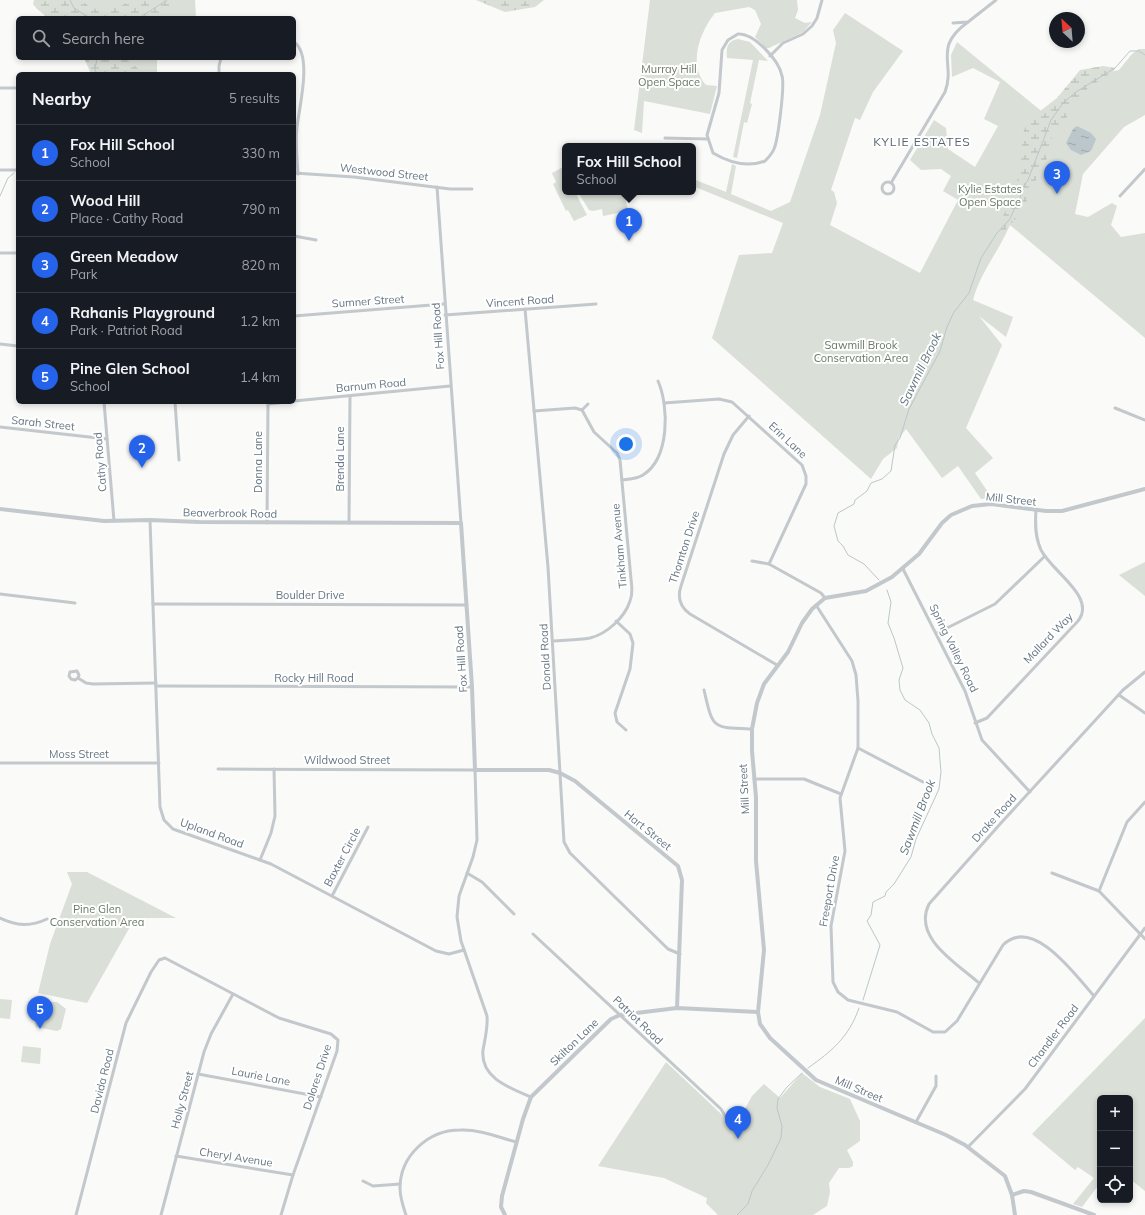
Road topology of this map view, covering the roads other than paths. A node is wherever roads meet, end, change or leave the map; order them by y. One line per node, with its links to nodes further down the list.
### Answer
1 (822, 0): 6 (street)
2 (996, 0): 3 (street)
3 (968, 22): 4 (street); 19 (street)
4 (953, 23)
5 (296, 44): 12 (street)
6 (770, 56): 14 (street); 14 (street)
7 (220, 60): 8 (street)
8 (219, 72)
9 (0, 88): 10 (street)
10 (16, 88)
11 (296, 114): 12 (street)
12 (299, 115): 18 (street)
13 (665, 138): 14 (street)
14 (708, 139)
15 (1145, 169): 22 (street)
16 (0, 170): 17 (street)
17 (16, 170)
18 (296, 173): 20 (street, Westwood Street)
19 (891, 183): 19 (street)
20 (437, 187): 21 (street, Westwood Street); 27 (street, Fox Hill Road)
21 (472, 190)
22 (1120, 196)
23 (296, 236): 24 (street)
24 (316, 240)
25 (0, 253): 26 (street)
26 (16, 253)
27 (444, 304): 30 (street, Fox Hill Road); 31 (street, Sumner Street)
28 (596, 304): 29 (street, Vincent Road)
29 (525, 309): 30 (street, Vincent Road); 45 (street, Donald Road)
30 (445, 315): 35 (street, Fox Hill Road)
31 (296, 316)
32 (0, 344): 33 (street)
33 (16, 346)
34 (658, 381): 38 (street)
35 (450, 386): 36 (street, Barnum Road); 59 (street, Fox Hill Road)
36 (350, 396): 37 (street, Barnum Road); 58 (street, Brenda Lane)
37 (296, 401)
38 (664, 403): 46 (street, Erin Lane); 51 (street)
39 (104, 404): 49 (street, Cathy Road)
40 (175, 404): 50 (street)
41 (268, 404): 57 (street, Donna Lane)
42 (588, 404): 44 (street)
43 (1116, 408): 47 (street)
44 (582, 410): 45 (street); 51 (street, Tinkham Avenue)
45 (534, 411): 72 (street, Donald Road)
46 (749, 416): 62 (street, Erin Lane); 73 (street, Thornton Drive)
47 (1145, 420)
48 (0, 427): 49 (street, Sarah Street)
49 (107, 439): 56 (street, Cathy Road)
50 (179, 460)
51 (622, 480): 70 (street, Tinkham Avenue)
52 (1145, 489): 54 (street, Mill Street)
53 (0, 509): 56 (street, Beaverbrook Road)
54 (1036, 510): 60 (street, Mallard Way); 63 (street, Mill Street)
55 (150, 520): 56 (street, Beaverbrook Road); 57 (street, Beaverbrook Road); 67 (street, Upland Road)
56 (114, 521)
57 (267, 522): 58 (street, Beaverbrook Road)
58 (349, 523): 59 (street, Beaverbrook Road)
59 (461, 523): 68 (street, Fox Hill Road)
60 (1045, 556): 71 (street); 81 (street, Mallard Way)
61 (752, 561): 62 (street)
62 (769, 564): 65 (street)
63 (903, 569): 65 (street, Mill Street); 71 (street, Spring Valley Road)
64 (0, 594): 66 (street)
65 (825, 598): 69 (street, Mill Street)
66 (74, 603)
67 (153, 604): 68 (street, Boulder Drive); 76 (street, Upland Road)
68 (466, 605): 77 (street, Fox Hill Road)
69 (816, 605): 73 (street, Mill Street); 84 (street, Freeport Drive)
70 (616, 621): 72 (street, Tinkham Avenue); 83 (street)
71 (937, 633): 81 (street, Spring Valley Road)
72 (553, 641): 90 (street, Donald Road)
73 (777, 665): 82 (street, Mill Street)
74 (1145, 672): 79 (street, Drake Road)
75 (78, 678): 76 (street, Rocky Hill Road)
76 (156, 684): 77 (street, Rocky Hill Road); 86 (street, Upland Road)
77 (472, 687): 89 (street, Fox Hill Road)
78 (704, 690): 82 (street)
79 (1119, 695): 80 (street); 93 (street, Drake Road)
80 (1145, 713)
81 (975, 723): 93 (street, Spring Valley Road)
82 (752, 729): 91 (street, Mill Street)
83 (626, 730)
84 (858, 748): 92 (street); 94 (street, Freeport Drive)
85 (0, 763): 86 (street, Moss Street)
86 (159, 763): 97 (street, Upland Road)
87 (218, 769): 88 (street, Wildwood Street)
88 (274, 769): 89 (street, Wildwood Street); 97 (street)
89 (475, 770): 90 (street, Hart Street); 98 (street, Fox Hill Road)
90 (560, 773): 110 (street, Donald Road); 110 (street, Hart Street)
91 (754, 779): 94 (street); 116 (street, Mill Street)
92 (923, 782)
93 (1030, 792): 112 (street, Drake Road)
94 (841, 794): 112 (street, Freeport Drive)
95 (1145, 802): 100 (street)
96 (368, 827): 101 (street, Baxter Circle)
97 (260, 860): 101 (street, Upland Road)
98 (467, 872): 102 (street); 109 (street, Fox Hill Road)
99 (1052, 872): 100 (street)
100 (1099, 891): 106 (street)
101 (332, 896): 109 (street, Upland Road)
102 (514, 914)
103 (0, 918): 104 (street)
104 (47, 919)
105 (1145, 928): 106 (street, Chandler Road)
106 (1141, 933): 108 (street); 114 (street, Chandler Road)
107 (533, 934): 117 (street, Patriot Road)
108 (1145, 939)
109 (464, 950): 121 (street, Fox Hill Road)
110 (680, 954): 115 (street, Hart Street)
111 (162, 958): 113 (street, Dolores Drive); 131 (street, Davida Road)
112 (979, 983): 114 (street)
113 (233, 994): 118 (street, Holly Street); 120 (street, Dolores Drive)
114 (1094, 996): 125 (street, Chandler Road)
115 (677, 1008): 116 (street, Skilton Lane); 117 (street, Skilton Lane)
116 (758, 1012): 123 (street, Mill Street)
117 (620, 1015): 121 (street, Skilton Lane); 122 (street, Patriot Road)
118 (198, 1074): 120 (street, Laurie Lane); 126 (street, Holly Street)
119 (936, 1076): 123 (street)
120 (321, 1097): 127 (street, Dolores Drive)
121 (531, 1097): 124 (street, Skilton Lane)
122 (728, 1121)
123 (916, 1122): 125 (street, Mill Street)
124 (516, 1142): 129 (street); 135 (street, Skilton Lane)
125 (968, 1147): 130 (street, Mill Street)
126 (176, 1156): 127 (street, Cheryl Avenue); 132 (street, Holly Street)
127 (293, 1175): 133 (street, Dolores Drive)
128 (363, 1181): 129 (street)
129 (400, 1184): 134 (street)
130 (1012, 1195): 136 (street, Mill Street); 137 (street)
131 (76, 1215)
132 (161, 1215)
133 (281, 1215)
134 (406, 1215)
135 (504, 1215)
136 (1015, 1215)
137 (1094, 1215)

